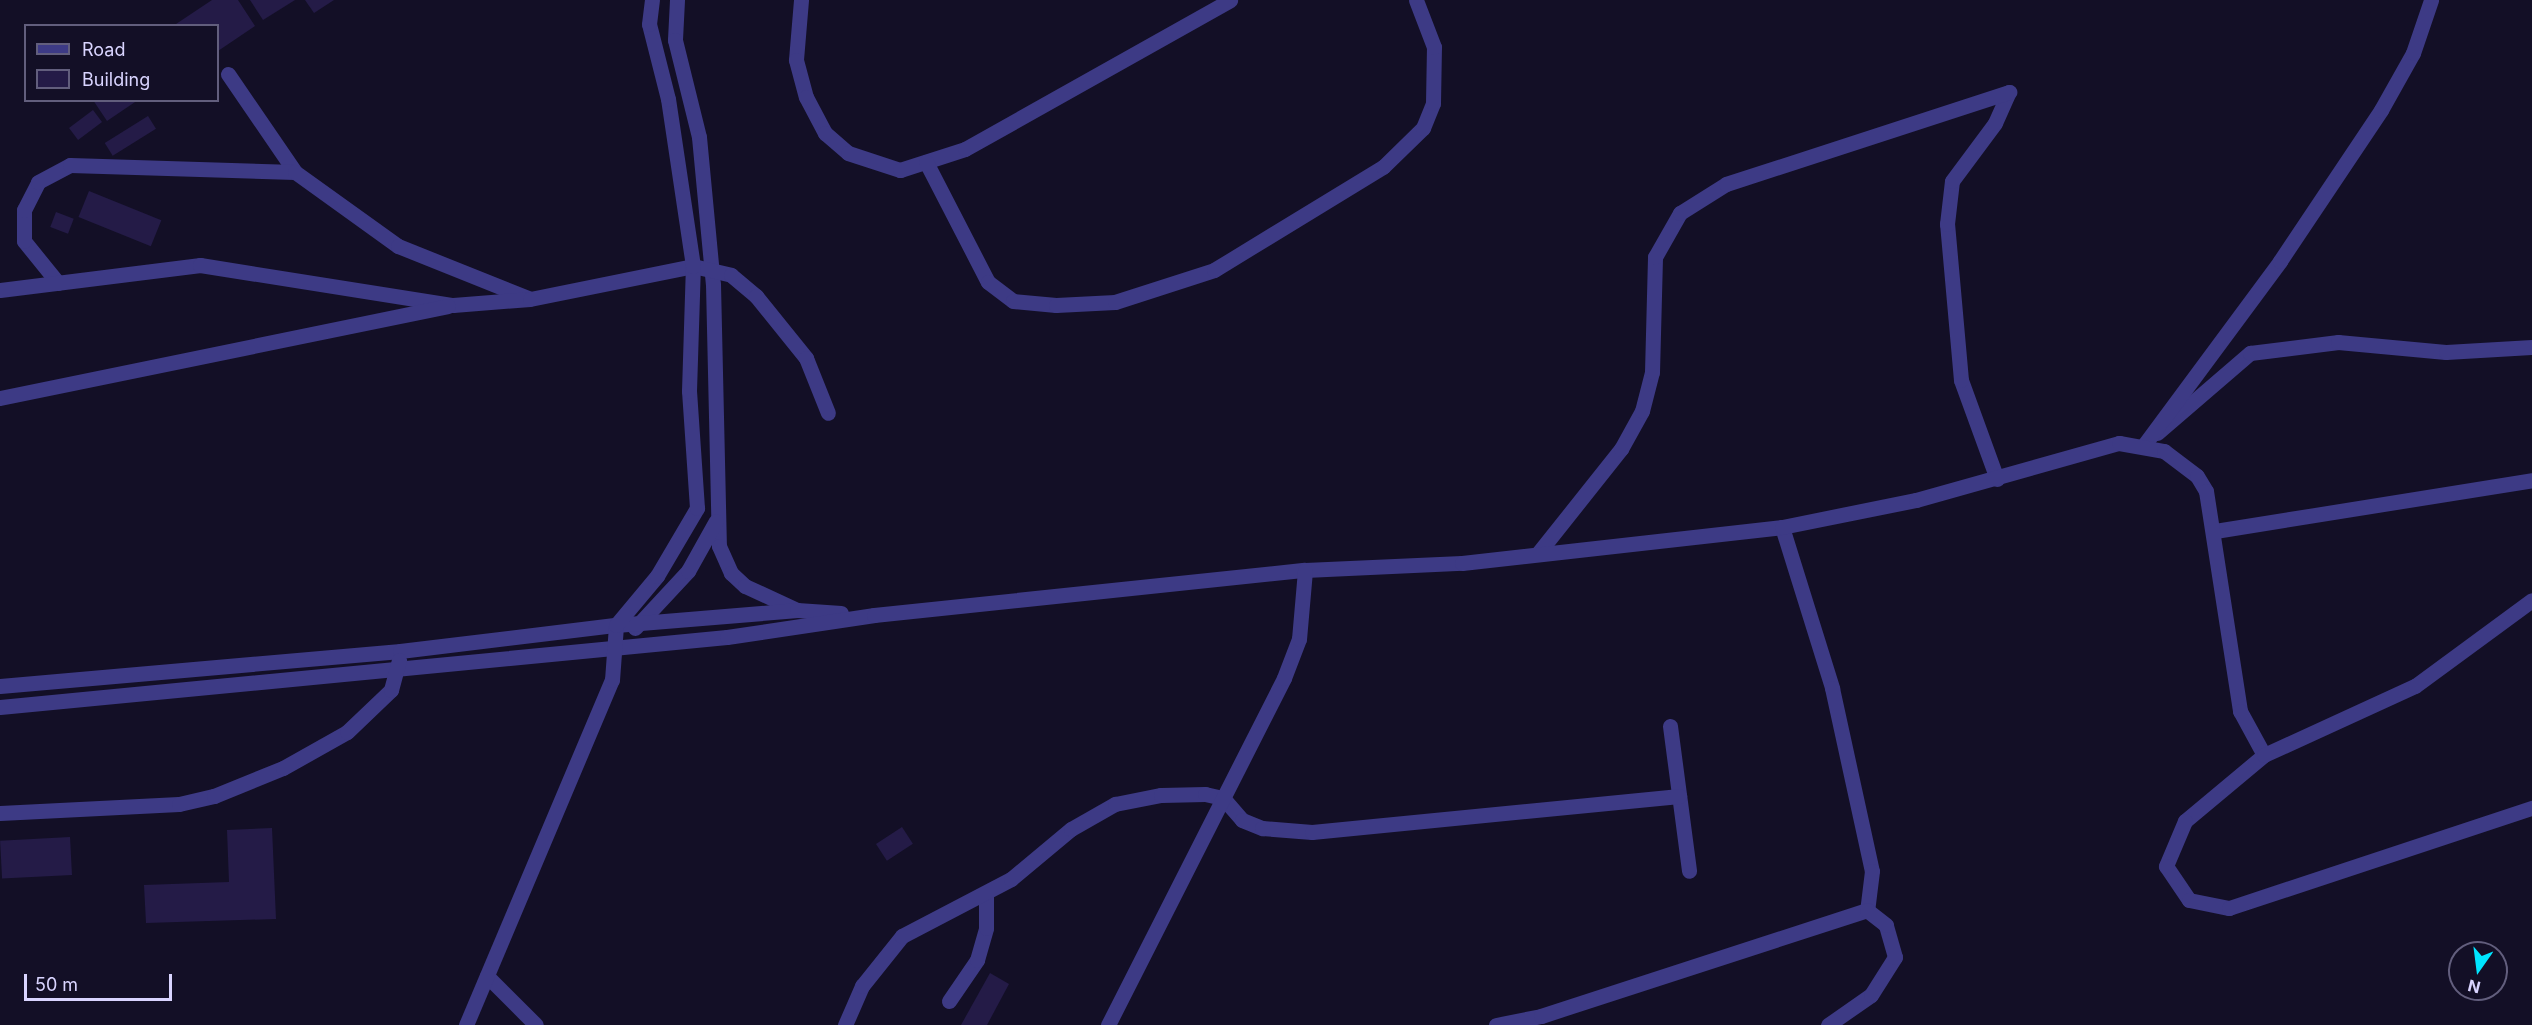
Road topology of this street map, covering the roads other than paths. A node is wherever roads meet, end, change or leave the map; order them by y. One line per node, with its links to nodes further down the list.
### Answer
1 (651, 0): 10 (street)
2 (677, 0): 11 (street)
3 (801, 0): 8 (street)
4 (1230, 0): 8 (street)
5 (1416, 0): 8 (street)
6 (2431, 0): 19 (street)
7 (228, 74): 9 (street)
8 (926, 162)
9 (295, 172): 12 (street); 14 (street)
10 (693, 266): 11 (street); 14 (street); 30 (street)
11 (711, 270): 18 (street); 22 (street)
12 (58, 283): 13 (street); 15 (street)
13 (0, 290)
14 (530, 299): 15 (street)
15 (453, 305): 17 (street)
16 (2532, 347): 19 (street)
17 (0, 398)
18 (828, 413)
19 (2144, 445): 20 (street); 24 (street)
20 (1997, 479): 23 (street); 25 (street)
21 (2532, 480): 24 (street)
22 (718, 518): 28 (street); 31 (street)
23 (1782, 527): 25 (street); 45 (street)
24 (2215, 531): 38 (street)
25 (1539, 552): 26 (street)
26 (1305, 570): 29 (street); 40 (street)
27 (2532, 600): 38 (street)
28 (797, 610): 29 (street); 31 (street)
29 (874, 615): 32 (street)
30 (616, 625): 31 (street); 32 (street); 33 (street)
31 (637, 626): 32 (street)
32 (613, 648): 34 (street); 46 (street)
33 (400, 651): 34 (street); 35 (street)
34 (399, 667): 36 (street); 42 (street)
35 (0, 686)
36 (0, 707)
37 (1670, 726): 39 (street)
38 (2264, 755): 41 (street)
39 (1679, 796): 40 (street); 43 (street)
40 (1222, 798): 44 (street); 51 (street)
41 (2532, 808)
42 (0, 813)
43 (1689, 871)
44 (986, 892): 47 (street); 50 (street)
45 (1867, 910): 52 (street); 53 (street)
46 (487, 976): 48 (street); 49 (street)
47 (949, 1001)
48 (466, 1025)
49 (536, 1025)
50 (845, 1025)
51 (1108, 1025)
52 (1496, 1025)
53 (1828, 1025)

